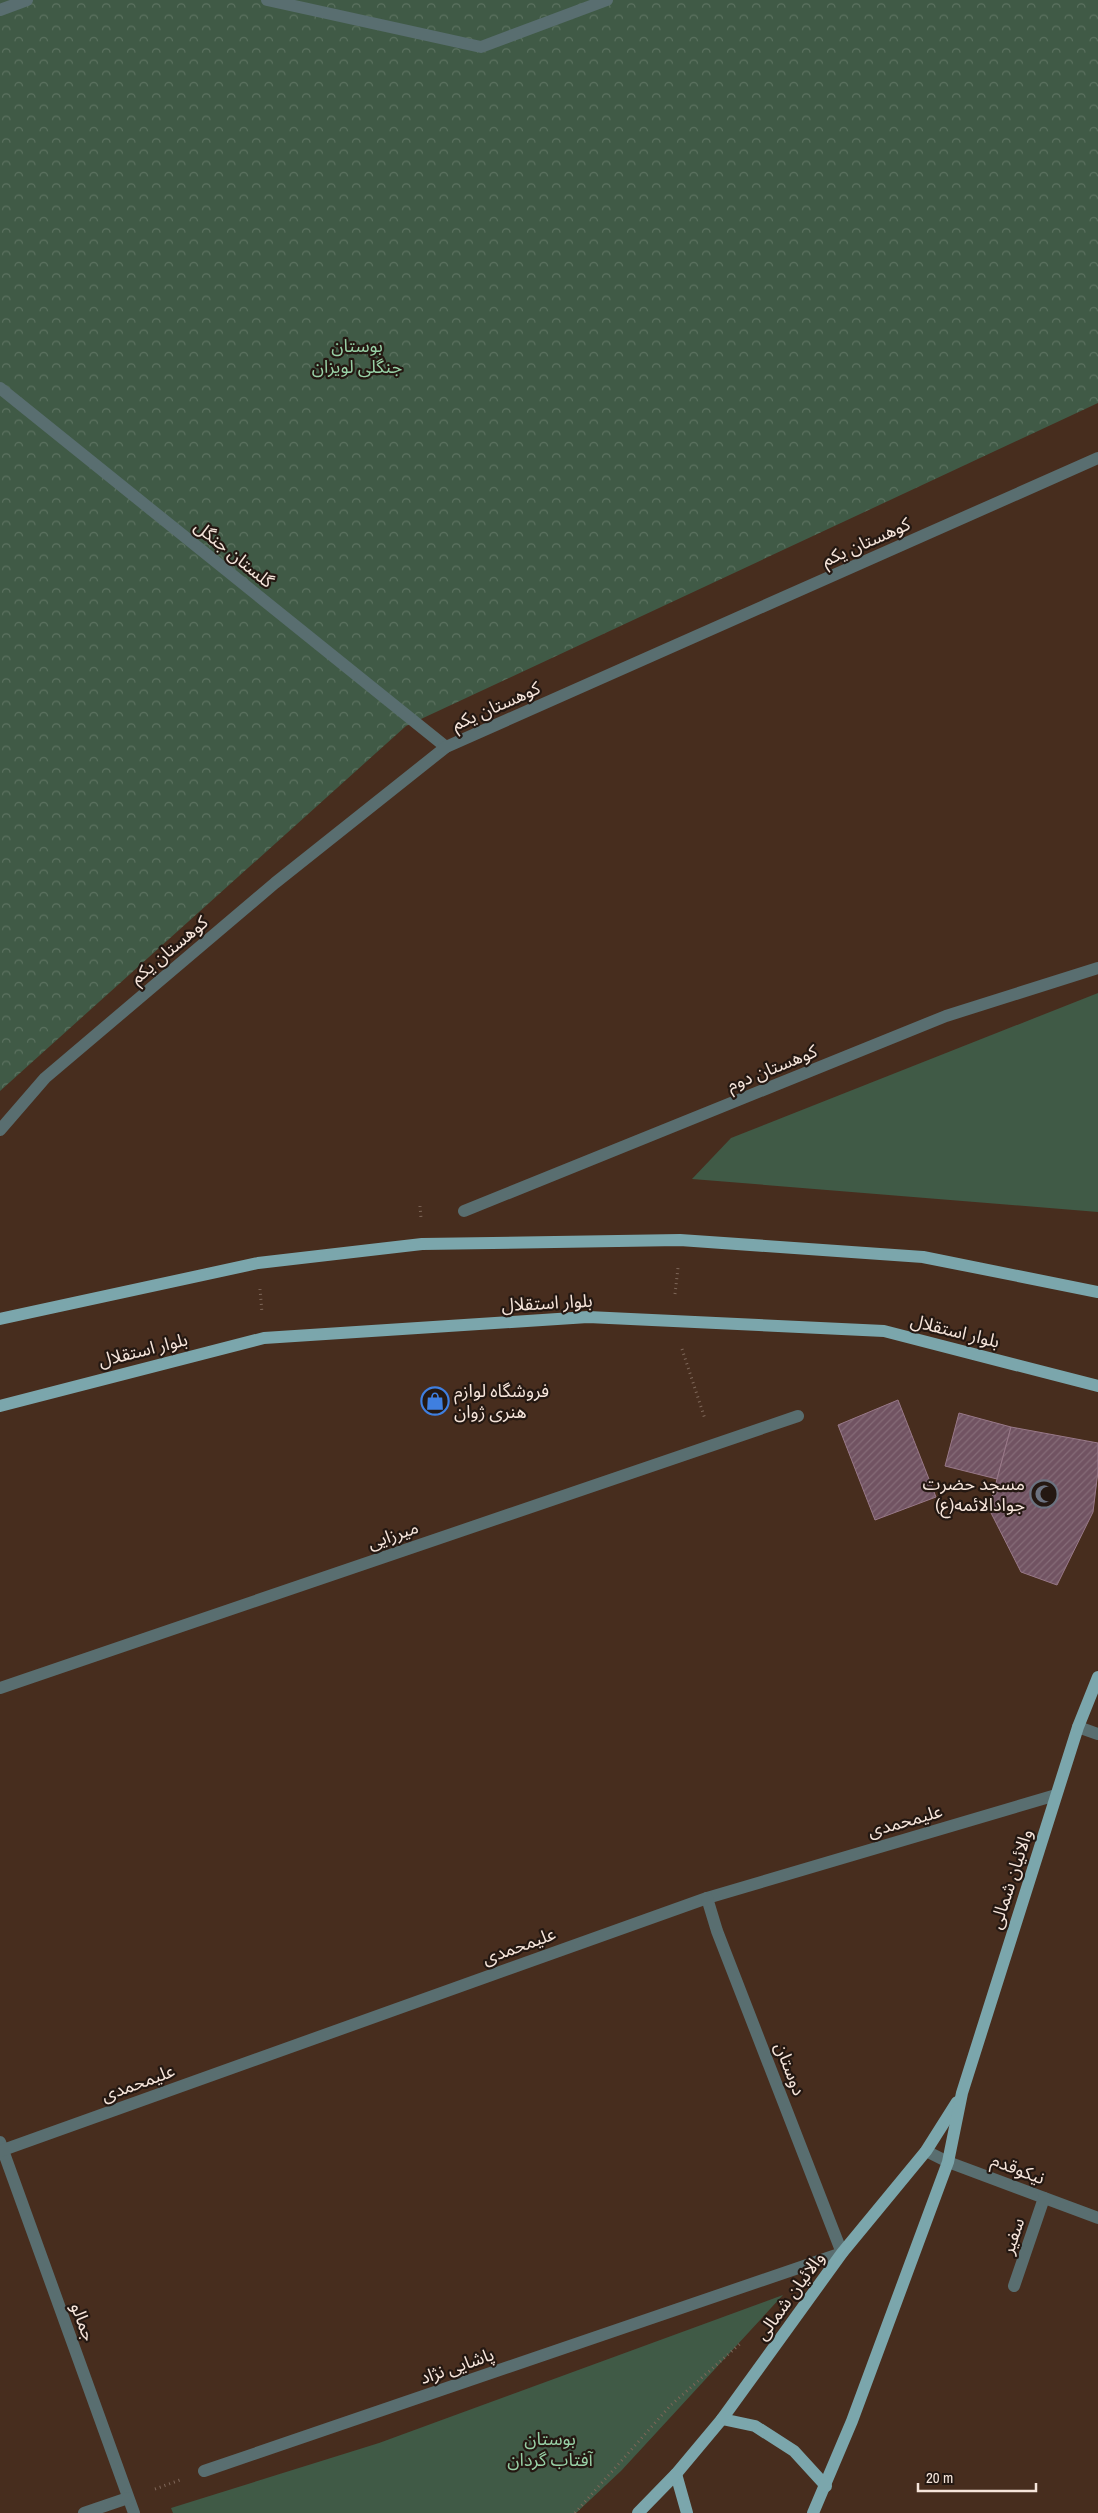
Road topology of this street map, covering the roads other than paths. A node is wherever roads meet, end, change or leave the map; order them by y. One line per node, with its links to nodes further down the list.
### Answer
1 (27, 0): 4 (street)
2 (267, 0): 3 (street)
3 (607, 0)
4 (0, 10)
5 (0, 388): 7 (street, گلستان جنگل)
6 (1098, 458): 7 (street, کوهستان یکم)
7 (446, 747): 9 (street, کوهستان یکم)
8 (1098, 968): 10 (street, کوهستان دوم)
9 (0, 1130)
10 (464, 1211)
11 (1098, 1292): 12 (main road)
12 (0, 1319)
13 (1098, 1386): 14 (main road, بلوار استقلال)
14 (0, 1406)
15 (798, 1416): 17 (street, میرزایی)
16 (1098, 1677): 18 (main road, والائیان شمالی)
17 (0, 1688)
18 (1078, 1727): 19 (street); 20 (main road, والائیان شمالی)
19 (1098, 1734)
20 (1056, 1795): 21 (street, علیمحمدی); 22 (main road, والائیان شمالی)
21 (707, 1898): 23 (street, علیمحمدی); 28 (street, دوستان)
22 (962, 2093): 24 (main road, والائیان شمالی); 25 (main road, والائیان شمالی)
23 (1, 2148): 34 (street, جمالو)
24 (926, 2151): 25 (street, نیکوقدم); 28 (main road, والائیان شمالی)
25 (948, 2162): 26 (street, نیکوقدم); 33 (main road, والائیان شمالی)
26 (1044, 2198): 27 (street, نیکوقدم); 29 (street, سفیر)
27 (1098, 2218)
28 (842, 2253): 30 (main road, والائیان شمالی); 31 (street, پاشایی نژاد)
29 (1014, 2286)
30 (722, 2419): 32 (main road, والائیان شمالی); 33 (main road)
31 (204, 2471)
32 (676, 2474): 37 (main road, والائیان شمالی); 38 (main road)
33 (826, 2486): 39 (main road, والائیان شمالی)
34 (128, 2498): 35 (street); 36 (street, جمالو)
35 (84, 2513)
36 (134, 2513)
37 (638, 2513)
38 (687, 2513)
39 (813, 2513)

